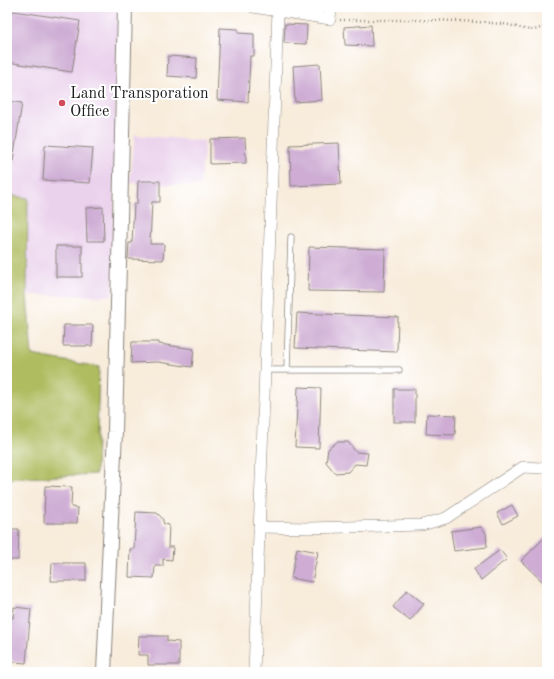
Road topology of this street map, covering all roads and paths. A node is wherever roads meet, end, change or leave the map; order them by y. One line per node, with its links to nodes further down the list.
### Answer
1 (125, 7): 13 (street)
2 (253, 7): 4 (street)
3 (331, 7): 5 (street)
4 (278, 10): 5 (street); 9 (street)
5 (330, 19): 6 (path)
6 (547, 24)
7 (291, 237): 8 (lane)
8 (287, 369): 9 (lane); 10 (lane)
9 (264, 370): 12 (street)
10 (399, 370)
11 (547, 465): 12 (street)
12 (259, 527): 14 (street)
13 (104, 672)
14 (254, 672)

